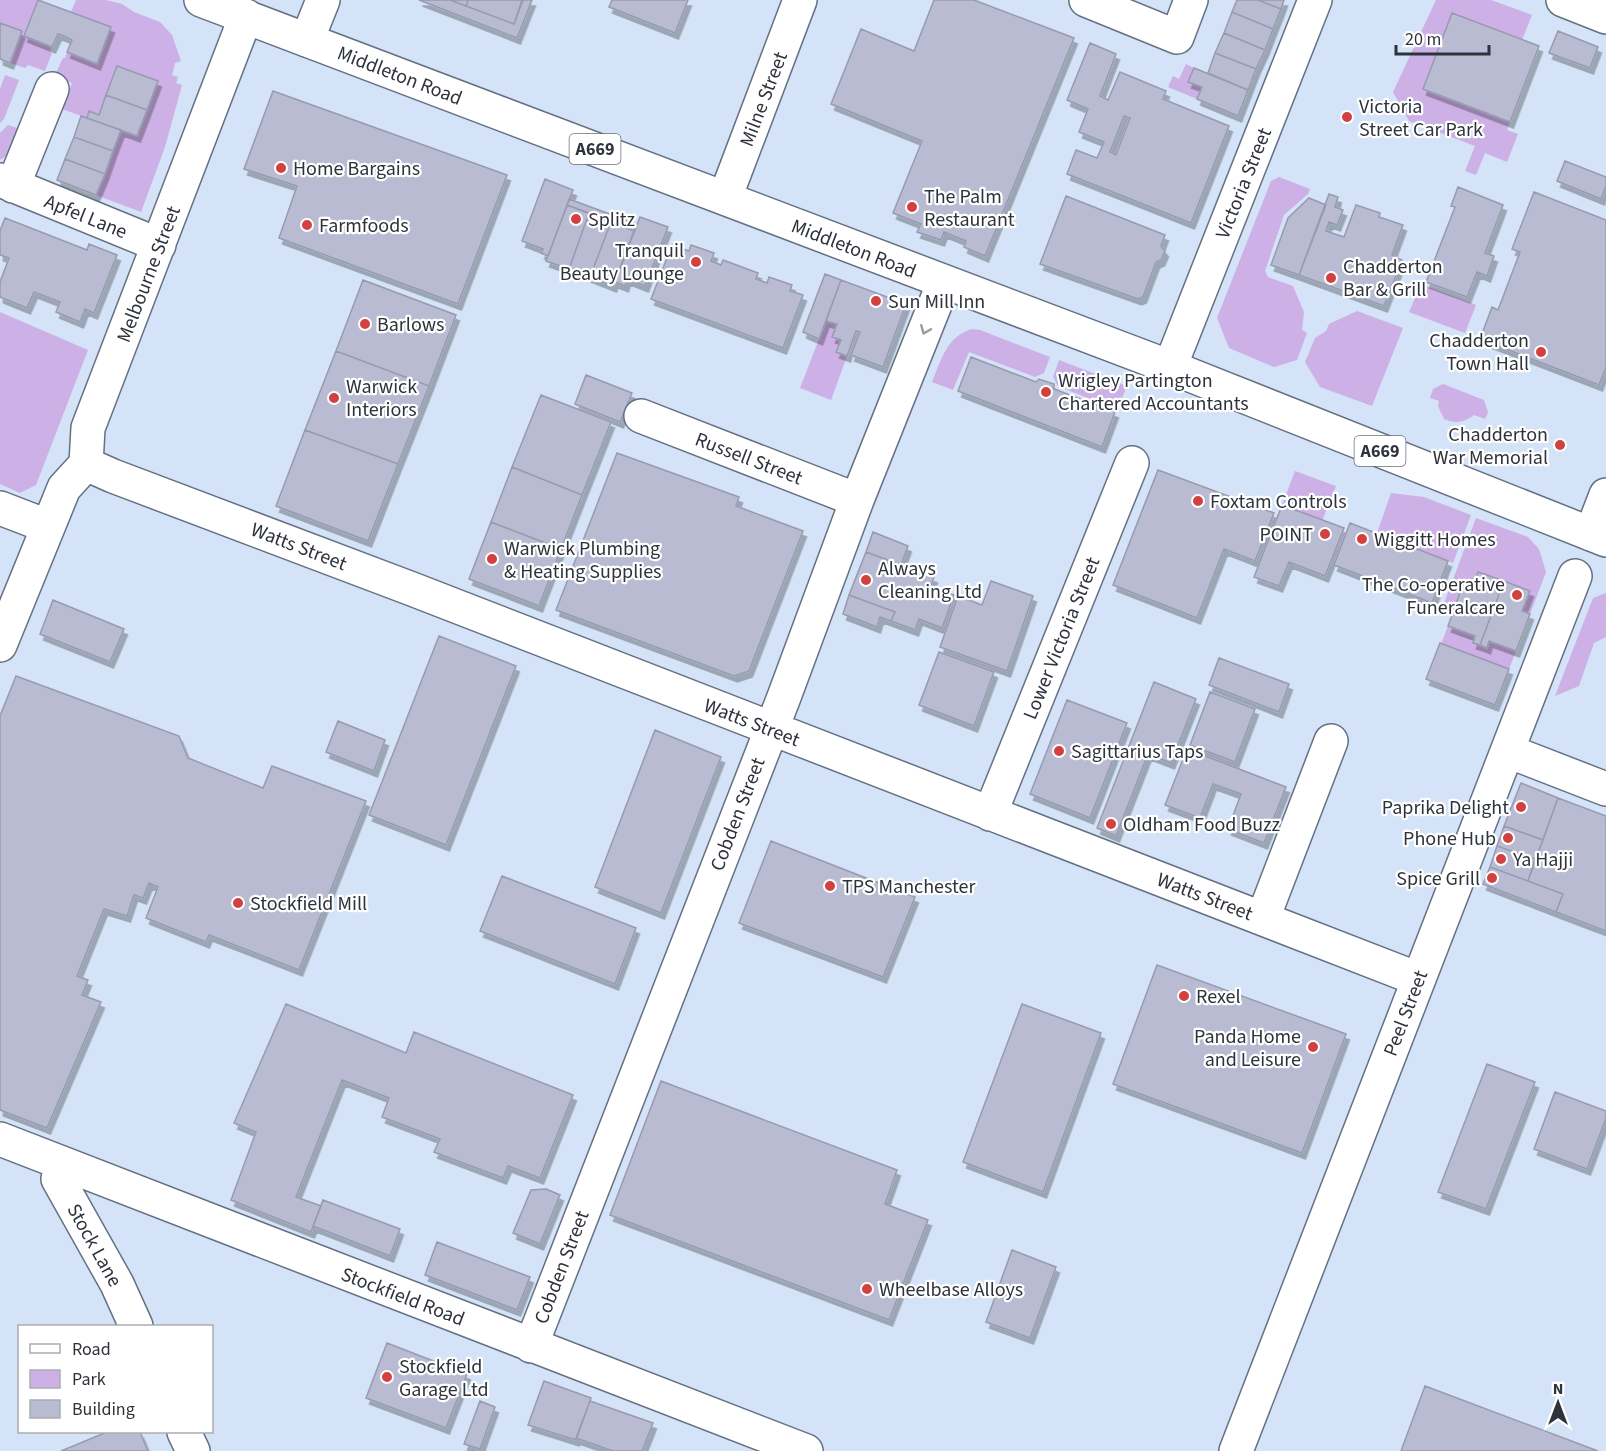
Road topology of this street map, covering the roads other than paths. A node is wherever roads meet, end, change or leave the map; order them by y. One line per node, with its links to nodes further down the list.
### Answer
1 (201, 0): 8 (street, Middleton Road / A669)
2 (323, 0): 10 (street)
3 (800, 0): 13 (street, Milne Street)
4 (1086, 0): 5 (street)
5 (1191, 0)
6 (1315, 0): 16 (street, Victoria Street)
7 (1563, 0): 9 (street)
8 (246, 16): 10 (street, Middleton Road / A669); 14 (street, Melbourne Street)
9 (1606, 17)
10 (307, 40): 13 (street, Middleton Road / A669)
11 (52, 89): 12 (street, Apfel Lane)
12 (7, 183): 14 (street, Apfel Lane)
13 (725, 198): 15 (street, Middleton Road / A669)
14 (159, 244): 19 (street, Melbourne Street)
15 (944, 282): 16 (street, Middleton Road / A669); 21 (street, Cobden Street, one-way to 21)
16 (1170, 367): 24 (street, Middleton Road / A669)
17 (641, 416): 21 (street, Russell Street)
18 (1132, 463): 31 (street, Lower Victoria Street)
19 (86, 464): 23 (street); 27 (street, Watts Street)
20 (1606, 495): 24 (street)
21 (857, 500): 27 (street, Cobden Street)
22 (0, 508): 23 (street)
23 (47, 526): 26 (street)
24 (1598, 537)
25 (1575, 576): 29 (street, Peel Street)
26 (0, 645)
27 (770, 729): 31 (street, Watts Street); 37 (street, Cobden Street)
28 (1331, 741): 32 (street)
29 (1508, 751): 30 (street); 33 (street, Peel Street)
30 (1606, 789)
31 (990, 814): 32 (street, Watts Street)
32 (1263, 918): 33 (street, Watts Street)
33 (1418, 980): 41 (street, Peel Street)
34 (0, 1139): 35 (street, Stockfield Road)
35 (62, 1164): 36 (street, Stock Lane); 37 (street, Stockfield Road)
36 (136, 1325)
37 (531, 1346): 40 (street, Stockfield Road)
38 (185, 1433): 39 (street)
39 (193, 1451)
40 (806, 1451)
41 (1236, 1451)

